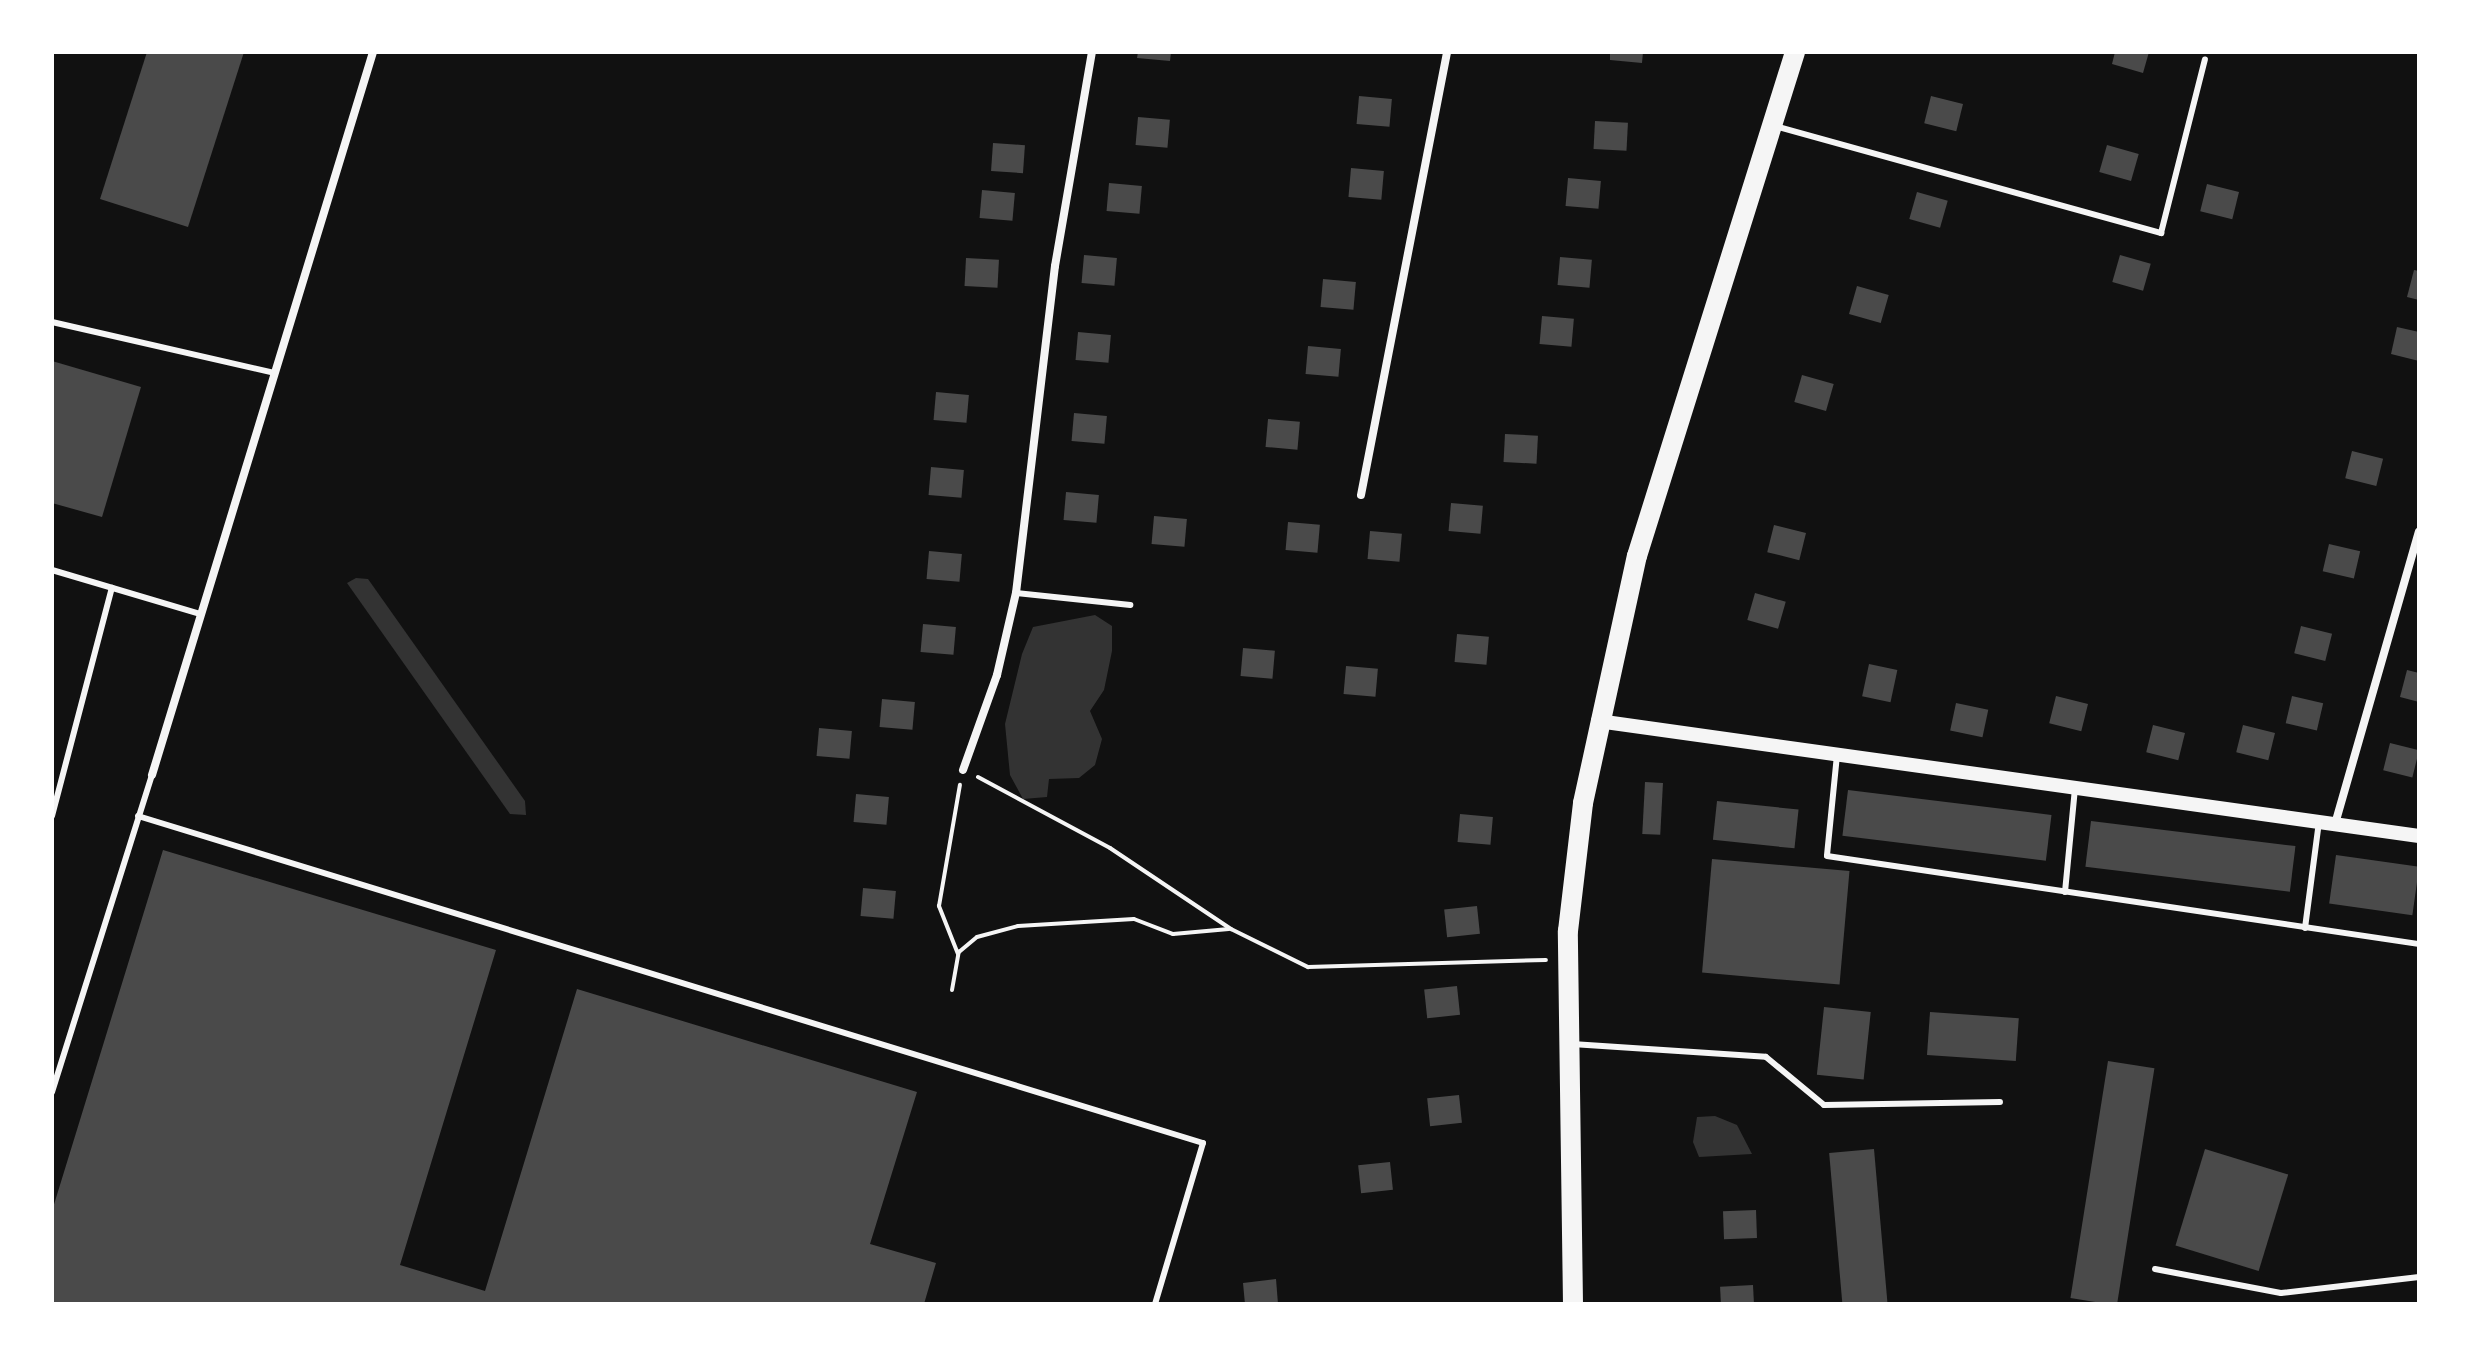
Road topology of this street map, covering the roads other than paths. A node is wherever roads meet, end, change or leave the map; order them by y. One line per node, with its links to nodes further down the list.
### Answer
1 (373, 52): 8 (street)
2 (1092, 52): 13 (street)
3 (1447, 52): 9 (street)
4 (1795, 52): 6 (highway)
5 (2205, 59): 6 (lane)
6 (1772, 125): 16 (highway)
7 (52, 322): 8 (lane)
8 (274, 373): 15 (street)
9 (1361, 495)
10 (2419, 532): 24 (street)
11 (52, 570): 12 (lane)
12 (112, 588): 15 (lane); 21 (lane)
13 (1016, 593): 14 (lane); 18 (street)
14 (1130, 605)
15 (201, 614): 19 (street)
16 (1598, 721): 17 (street); 29 (highway)
17 (1837, 753): 20 (street); 26 (lane)
18 (963, 770)
19 (152, 775): 22 (lane)
20 (2075, 787): 23 (street); 26 (lane)
21 (52, 816)
22 (138, 816): 30 (lane); 34 (lane)
23 (2319, 822): 24 (street); 27 (lane)
24 (2335, 824): 25 (street)
25 (2419, 836)
26 (2065, 892): 27 (lane)
27 (2305, 928): 28 (lane)
28 (2419, 944)
29 (1568, 1044): 31 (lane); 35 (highway)
30 (52, 1092)
31 (2000, 1102)
32 (2155, 1269): 33 (lane)
33 (2419, 1277)
34 (1155, 1304)
35 (1573, 1304)

